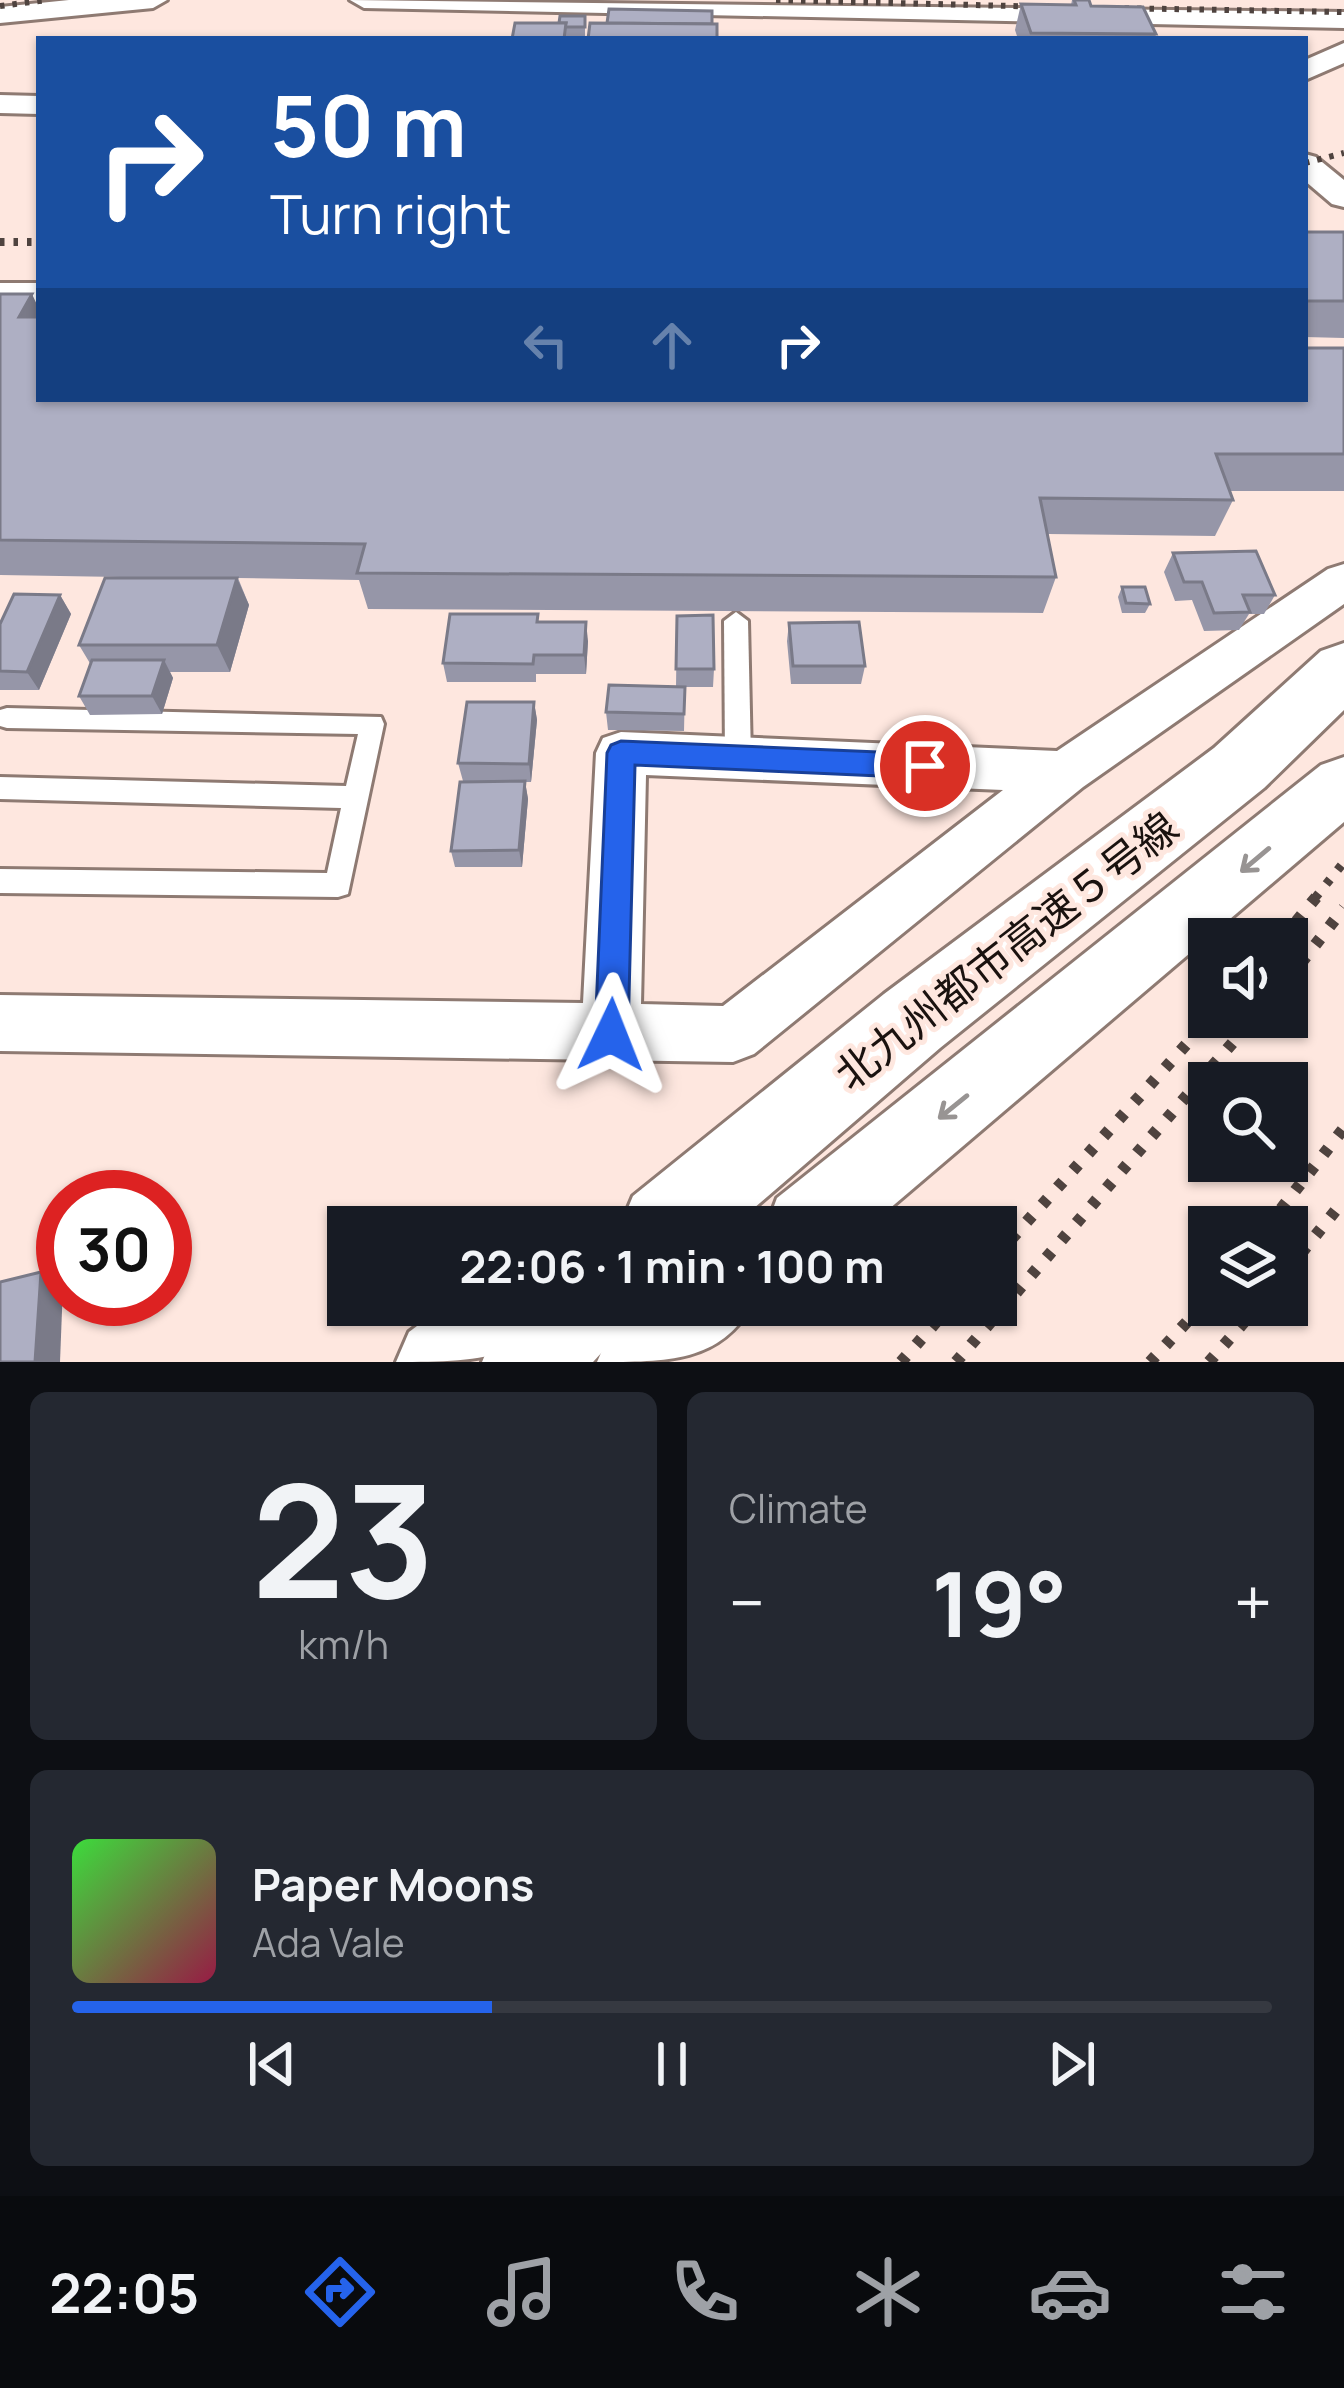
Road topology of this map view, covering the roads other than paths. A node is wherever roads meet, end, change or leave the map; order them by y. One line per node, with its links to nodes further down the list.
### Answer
1 (154, 0): 3 (street)
2 (364, 0): 5 (street)
3 (0, 15)
4 (1344, 20): 5 (street)
5 (734, 25)
6 (1344, 52): 7 (street)
7 (1308, 70)
8 (0, 104): 9 (street)
9 (36, 105)
10 (1308, 166): 11 (street)
11 (1344, 196)
12 (0, 293): 13 (street)
13 (36, 294)
14 (1344, 581): 19 (street)
15 (736, 621): 18 (lane)
16 (1344, 667): 24 (highway); 27 (street)
17 (2, 719): 22 (lane)
18 (738, 758): 19 (street); 26 (street)
19 (1065, 772): 26 (street)
20 (1344, 784): 30 (street, one-way to 30)
21 (0, 788): 22 (lane)
22 (356, 797): 23 (lane)
23 (0, 880)
24 (912, 1021): 28 (highway, 北九州都市高速５号線); 29 (highway)
25 (0, 1023): 26 (street)
26 (611, 1035)
27 (649, 1206)
28 (689, 1206)
29 (720, 1206)
30 (832, 1206)
31 (488, 1326): 35 (street)
32 (563, 1326): 36 (highway)
33 (608, 1326): 37 (highway)
34 (684, 1326): 38 (street)
35 (439, 1362)
36 (530, 1362)
37 (577, 1362)
38 (640, 1362)

